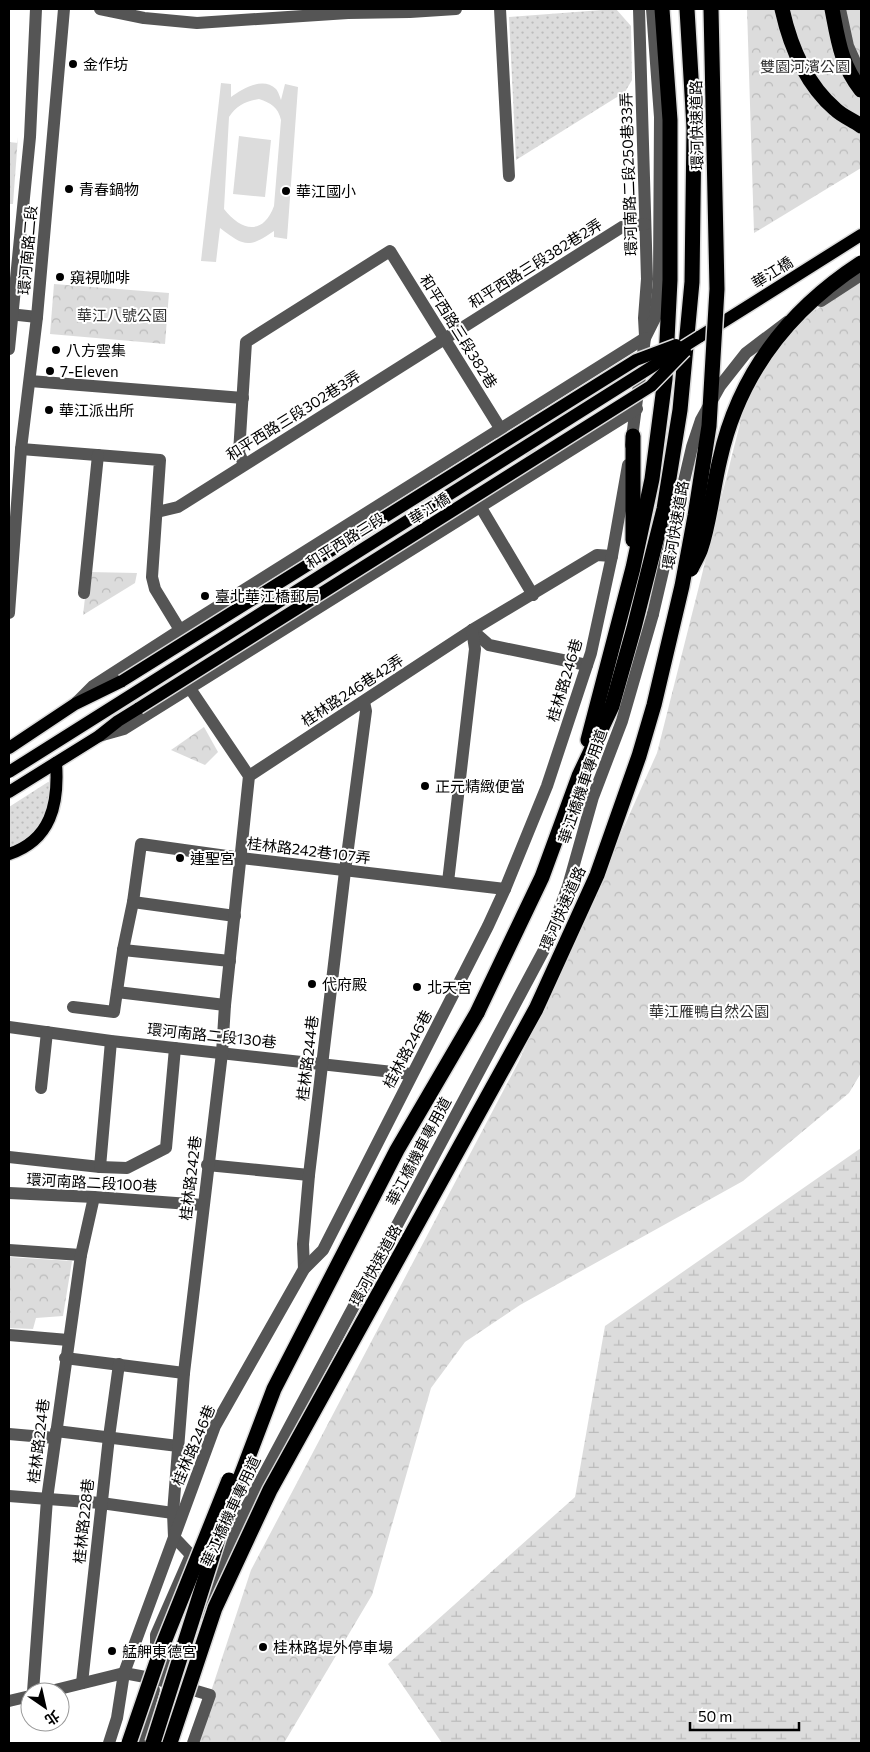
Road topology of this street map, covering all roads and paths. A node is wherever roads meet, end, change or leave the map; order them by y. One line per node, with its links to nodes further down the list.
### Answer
1 (36, 9): 25 (street, 環河南路二段)
2 (64, 9): 26 (street, 環河南路二段)
3 (100, 9): 15 (street)
4 (456, 9): 14 (street)
5 (500, 9): 19 (street)
6 (639, 9): 20 (street, 環河南路二段250巷33弄)
7 (652, 9): 24 (street)
8 (662, 9): 24 (highway)
9 (687, 9): 60 (highway, 環河快速道路)
10 (711, 9): 44 (highway, 環河快速道路, bridge)
11 (782, 9): 18 (highway)
12 (832, 9): 17 (highway)
13 (840, 9): 16 (street)
14 (349, 11): 15 (street)
15 (247, 15)
16 (861, 75)
17 (861, 90)
18 (861, 126)
19 (510, 176)
20 (645, 224): 28 (street, 環河南路二段250巷33弄); 29 (street, 和平西路三段382巷2弄)
21 (861, 235): 27 (main road, 華江橋, bridge)
22 (861, 263): 44 (highway, bridge)
23 (861, 275): 108 (street, 華江橋機車專用道, bridge)
24 (664, 281): 28 (street); 43 (highway)
25 (10, 314): 26 (street); 30 (street, 環河南路二段)
26 (37, 317): 31 (street, 環河南路二段)
27 (699, 337): 51 (main road, 華江橋, bridge); 55 (main road, 華江橋, bridge); 58 (main road, 和平西路三段, bridge)
28 (645, 338): 33 (street, 桂林路246巷); 35 (street, 和平西路三段)
29 (445, 339): 32 (street, 和平西路三段382巷); 35 (street, 和平西路三段382巷); 39 (street, 和平西路三段302巷3弄)
30 (9, 349)
31 (30, 380): 32 (street); 37 (street, 環河南路二段)
32 (243, 398): 39 (street)
33 (637, 409): 36 (street, 桂林路246巷); 40 (street)
34 (514, 428): 35 (street)
35 (501, 432): 48 (street, 和平西路三段)
36 (633, 436): 42 (street, 桂林路246巷); 43 (highway)
37 (21, 449): 38 (street); 47 (street, 環河南路二段)
38 (98, 455): 41 (street); 45 (street)
39 (244, 464): 41 (street, 和平西路三段302巷3弄)
40 (480, 506): 46 (street); 52 (street)
41 (157, 512): 48 (street)
42 (612, 556): 46 (street, 桂林路246巷42弄); 50 (street, 桂林路246巷)
43 (633, 568): 60 (highway)
44 (682, 586): 117 (highway, 環河快速道路, bridge)
45 (84, 593)
46 (532, 595): 49 (street, 桂林路246巷42弄)
47 (9, 613)
48 (180, 630): 54 (street, 和平西路三段)
49 (472, 630): 50 (street); 53 (street, 桂林路246巷42弄); 65 (street)
50 (587, 665): 66 (street, 桂林路246巷)
51 (122, 681): 54 (main road, 和平西路三段)
52 (189, 687): 55 (street); 59 (street)
53 (364, 702): 59 (street, 桂林路246巷42弄); 64 (street, 桂林路244巷)
54 (75, 704): 56 (main road, 和平西路三段)
55 (99, 736): 57 (main road)
56 (9, 748)
57 (56, 764): 61 (main road); 62 (main road)
58 (9, 772)
59 (249, 776): 63 (street, 桂林路242巷)
60 (579, 776): 97 (highway, 環河快速道路, bridge)
61 (9, 792)
62 (9, 854)
63 (241, 858): 64 (street, 桂林路242巷107弄); 67 (street, 桂林路242巷107弄); 68 (street, 桂林路242巷)
64 (345, 871): 65 (street, 桂林路242巷107弄); 79 (street, 桂林路244巷)
65 (448, 882): 66 (street, 桂林路242巷107弄)
66 (506, 889): 80 (street, 桂林路246巷)
67 (133, 902): 68 (street); 69 (street, 桂林路242巷107弄)
68 (235, 916): 70 (street, 桂林路242巷)
69 (123, 950): 70 (street); 71 (street, 桂林路242巷107弄)
70 (230, 961): 72 (street, 桂林路242巷)
71 (117, 992): 72 (street); 73 (street, 桂林路242巷107弄)
72 (225, 1005): 78 (street, 桂林路242巷)
73 (72, 1007)
74 (9, 1027): 75 (street, 環河南路二段130巷)
75 (47, 1032): 76 (street, 環河南路二段130巷); 81 (street)
76 (111, 1041): 77 (street, 環河南路二段130巷); 84 (street)
77 (175, 1048): 78 (street, 環河南路二段130巷); 84 (street)
78 (222, 1053): 79 (street, 環河南路二段130巷); 83 (street, 桂林路242巷)
79 (323, 1064): 80 (street, 環河南路二段130巷); 85 (street, 桂林路244巷)
80 (411, 1074): 91 (street, 桂林路246巷)
81 (41, 1088)
82 (9, 1157): 84 (street)
83 (208, 1165): 85 (street); 88 (street, 桂林路242巷)
84 (100, 1167)
85 (309, 1176): 91 (street, 桂林路244巷)
86 (9, 1193): 87 (street, 環河南路二段100巷)
87 (94, 1197): 88 (street, 環河南路二段100巷); 90 (street, 桂林路224巷)
88 (203, 1205): 96 (street, 桂林路242巷)
89 (9, 1250): 90 (street)
90 (81, 1255): 93 (street, 桂林路224巷)
91 (304, 1269): 106 (street, 桂林路246巷)
92 (9, 1335): 93 (street)
93 (68, 1340): 94 (street, 桂林路224巷)
94 (65, 1358): 95 (street); 99 (street, 桂林路224巷)
95 (119, 1364): 96 (street); 100 (street, 桂林路228巷)
96 (184, 1373): 101 (street, 桂林路242巷)
97 (274, 1389): 114 (highway, bridge); 116 (highway, 環河快速道路, bridge)
98 (9, 1434): 99 (street)
99 (55, 1434): 100 (street); 103 (street, 桂林路224巷)
100 (109, 1437): 101 (street); 104 (street, 桂林路228巷)
101 (178, 1446): 105 (street, 桂林路242巷)
102 (9, 1496): 103 (street)
103 (47, 1499): 104 (street); 109 (street, 桂林路224巷)
104 (101, 1503): 105 (street); 110 (street, 桂林路228巷)
105 (173, 1513): 106 (street, 桂林路242巷)
106 (174, 1536): 107 (street, 桂林路246巷); 108 (street)
107 (124, 1673): 108 (street); 110 (street); 113 (street, 桂林路246巷)
108 (156, 1678): 112 (street); 115 (street)
109 (34, 1682)
110 (82, 1683): 111 (street)
111 (70, 1686)
112 (192, 1689): 118 (street); 119 (street)
113 (109, 1743)
114 (129, 1743)
115 (139, 1743)
116 (153, 1743)
117 (170, 1743)
118 (174, 1743)
119 (193, 1743)

